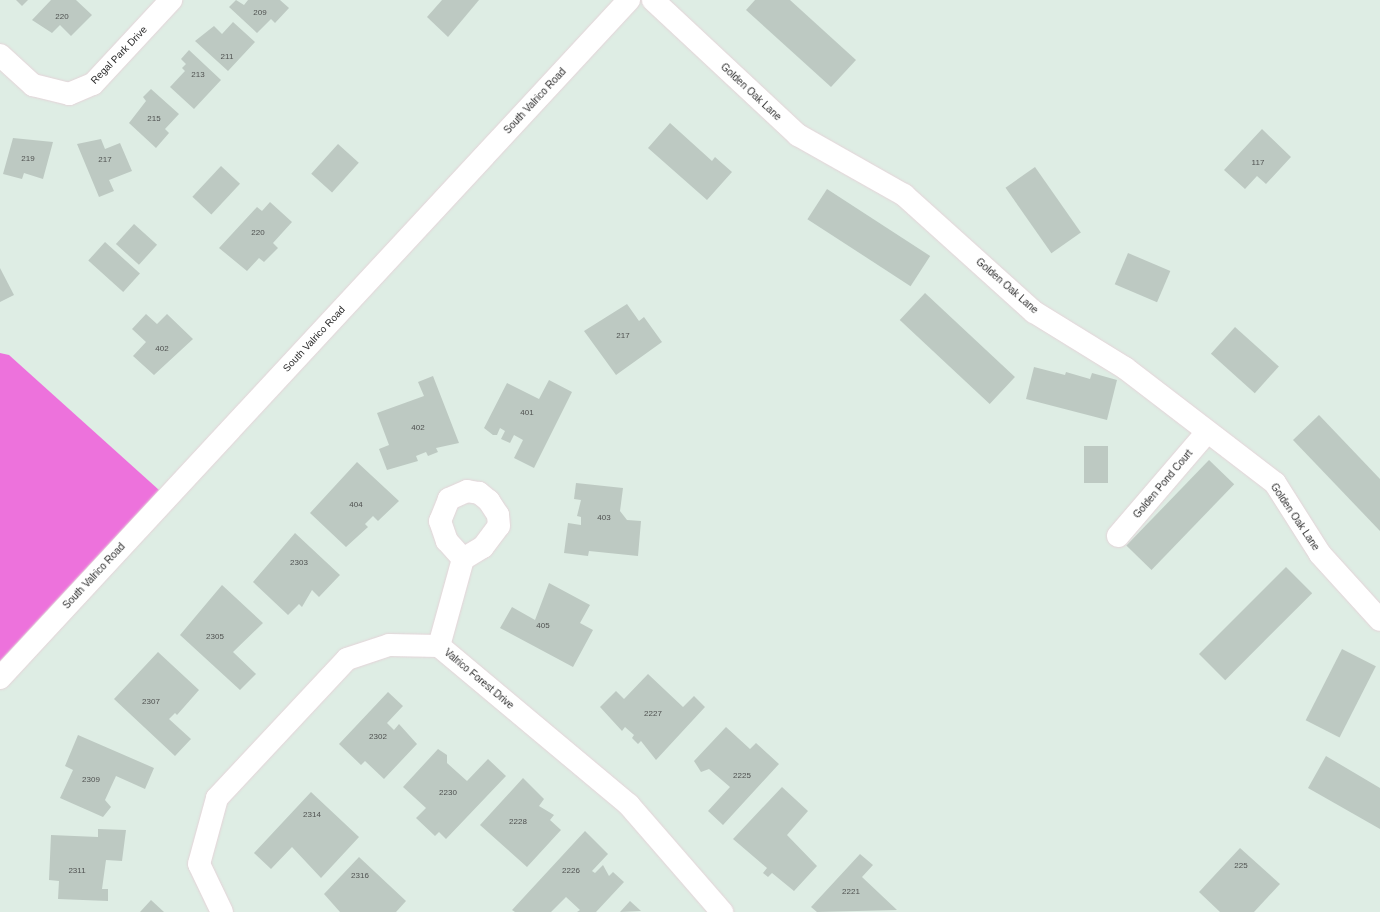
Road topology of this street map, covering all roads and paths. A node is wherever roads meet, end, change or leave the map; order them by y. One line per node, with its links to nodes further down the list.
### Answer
1 (171, 0): 4 (street, Regal Park Drive)
2 (629, 0): 10 (street, South Valrico Road)
3 (653, 0): 5 (street, Golden Oak Lane)
4 (0, 55)
5 (1207, 432): 6 (street, Golden Pond Court); 8 (street, Golden Oak Lane)
6 (1118, 536)
7 (463, 559): 9 (street)
8 (1380, 620)
9 (439, 646): 11 (street, Valrico Forest Drive); 12 (street, Valrico Forest Drive)
10 (0, 678)
11 (222, 912)
12 (722, 912)

